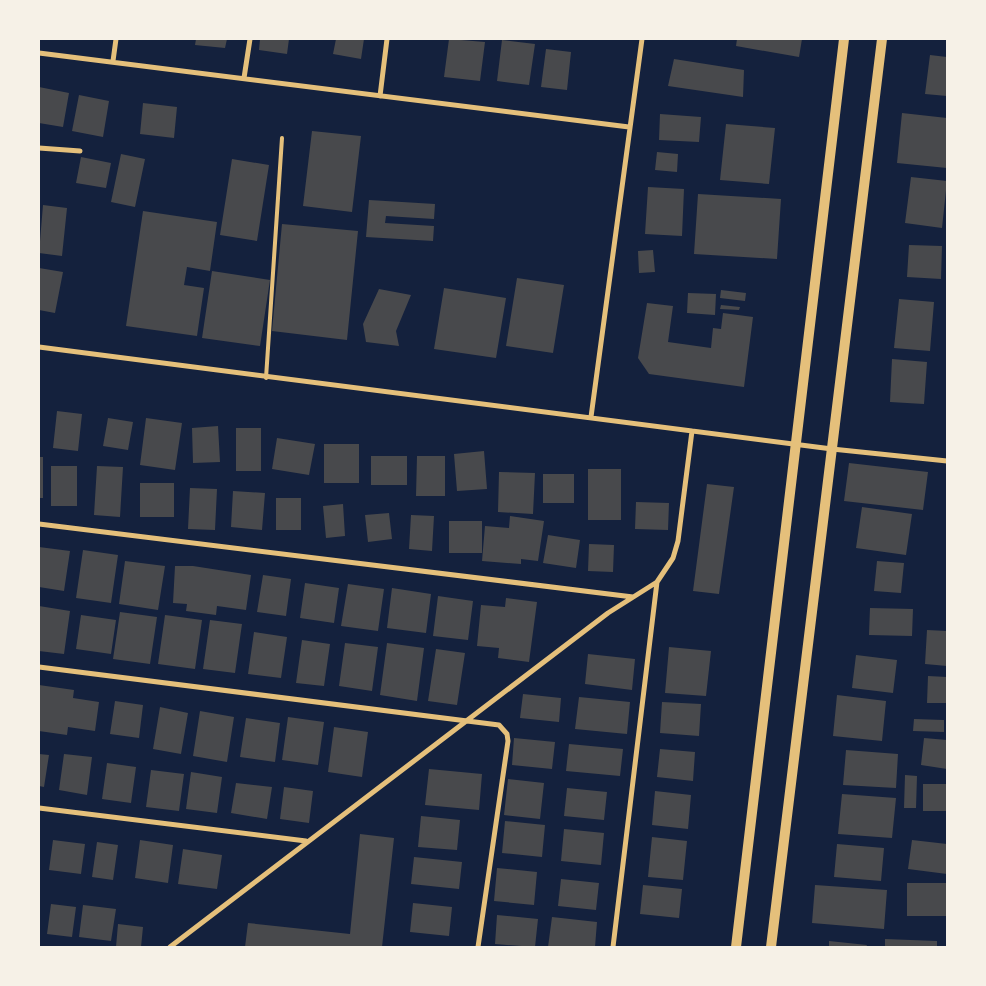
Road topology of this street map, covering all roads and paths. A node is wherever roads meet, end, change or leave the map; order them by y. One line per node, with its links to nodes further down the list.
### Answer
1 (250, 39): 9 (street)
2 (388, 39): 10 (street)
3 (642, 39): 11 (street)
4 (844, 39): 19 (main road)
5 (882, 39): 20 (main road)
6 (115, 40): 8 (street)
7 (39, 53): 8 (street)
8 (113, 61): 9 (street)
9 (244, 78): 10 (street)
10 (380, 96): 11 (street)
11 (630, 127): 17 (street)
12 (282, 138): 16 (lane)
13 (39, 148): 14 (street)
14 (80, 151)
15 (39, 347): 16 (street)
16 (266, 378): 17 (street)
17 (591, 417): 18 (street)
18 (692, 431): 19 (street); 23 (street)
19 (797, 445): 20 (street); 32 (main road)
20 (832, 449): 21 (street); 33 (main road)
21 (947, 462)
22 (39, 524): 24 (street)
23 (657, 582): 24 (street); 31 (street)
24 (633, 597): 26 (street)
25 (39, 667): 26 (street)
26 (463, 721): 28 (street); 30 (street)
27 (39, 808): 28 (street)
28 (306, 841): 29 (street)
29 (170, 947)
30 (478, 947)
31 (613, 947)
32 (736, 947)
33 (771, 947)

